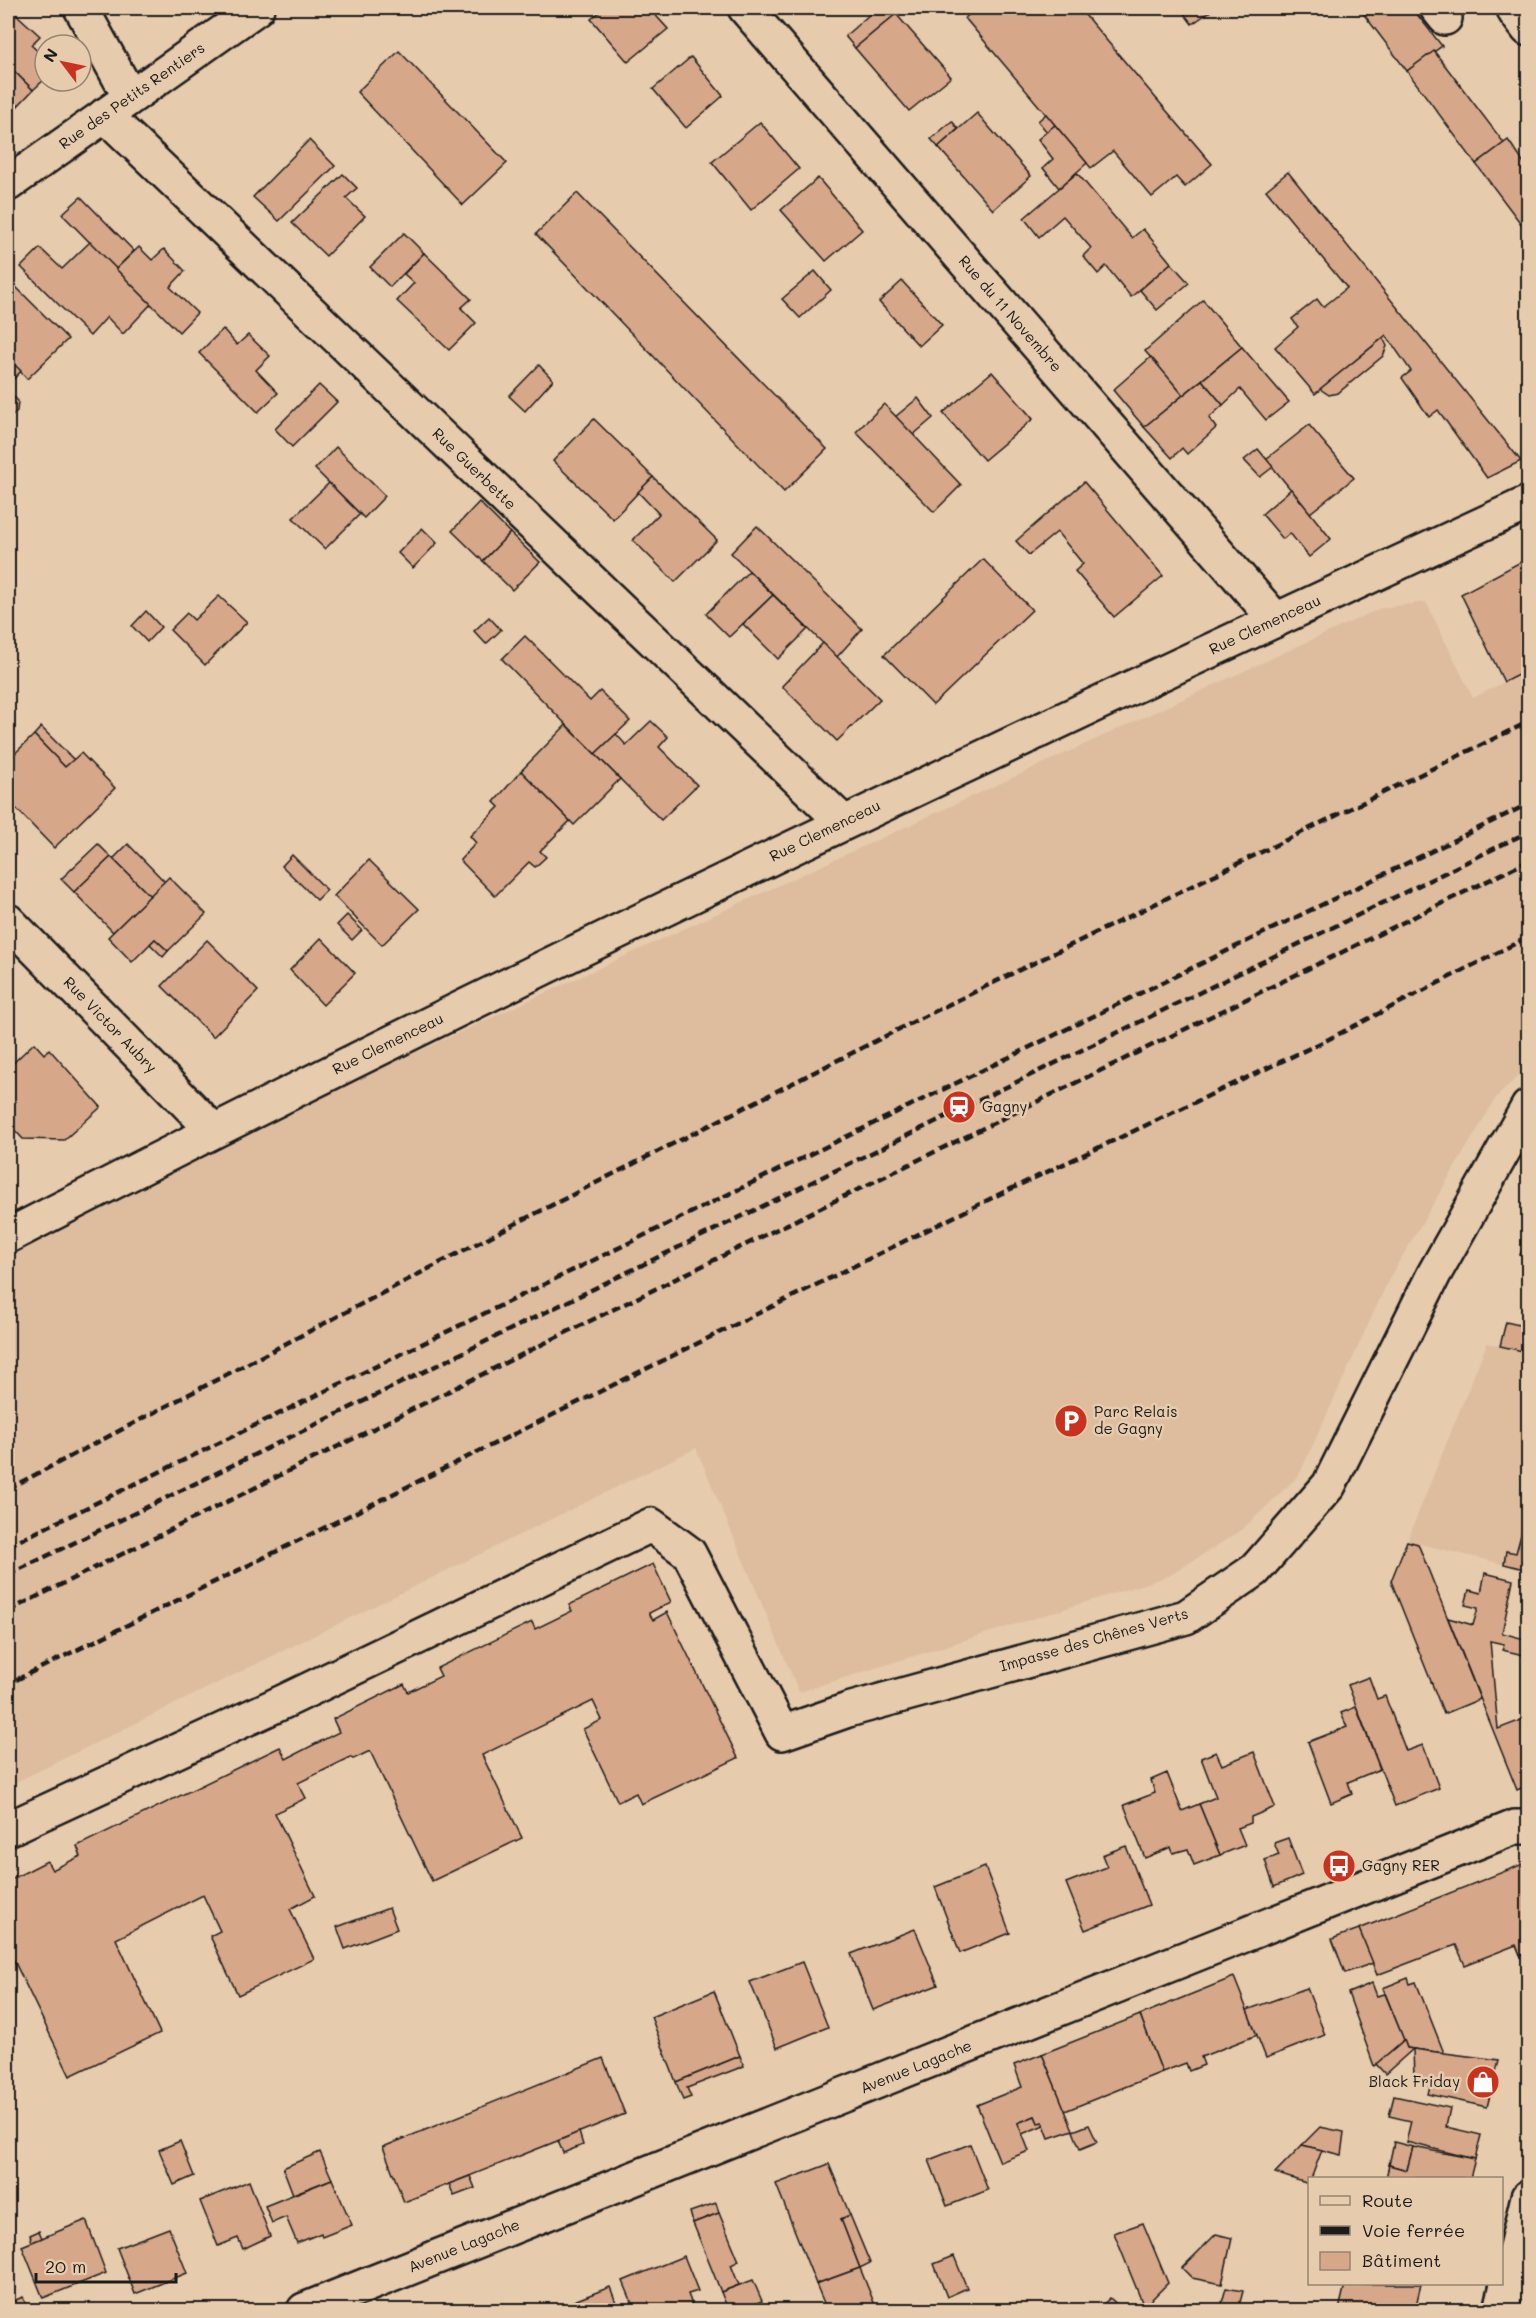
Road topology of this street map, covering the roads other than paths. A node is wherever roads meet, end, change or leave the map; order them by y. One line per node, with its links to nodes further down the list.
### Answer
1 (81, 8): 4 (street, Rue Guerbette)
2 (257, 8): 4 (street, Rue des Petits Rentiers)
3 (745, 8): 7 (street, Rue du 11 Novembre)
4 (118, 106): 5 (street, Rue des Petits Rentiers); 8 (street, Rue Guerbette)
5 (8, 184)
6 (1528, 503): 7 (street, Rue Clemenceau)
7 (1276, 620): 8 (street, Rue Clemenceau)
8 (843, 822): 11 (street, Rue Clemenceau)
9 (8, 921): 11 (street, Rue Victor Aubry)
10 (1528, 1107): 14 (street, Impasse des Chênes Verts)
11 (213, 1130): 12 (street, Rue Clemenceau)
12 (8, 1236)
13 (1528, 1827): 16 (street, Avenue Lagache)
14 (8, 1829)
15 (1528, 2197): 17 (street)
16 (303, 2310)
17 (1501, 2310)

